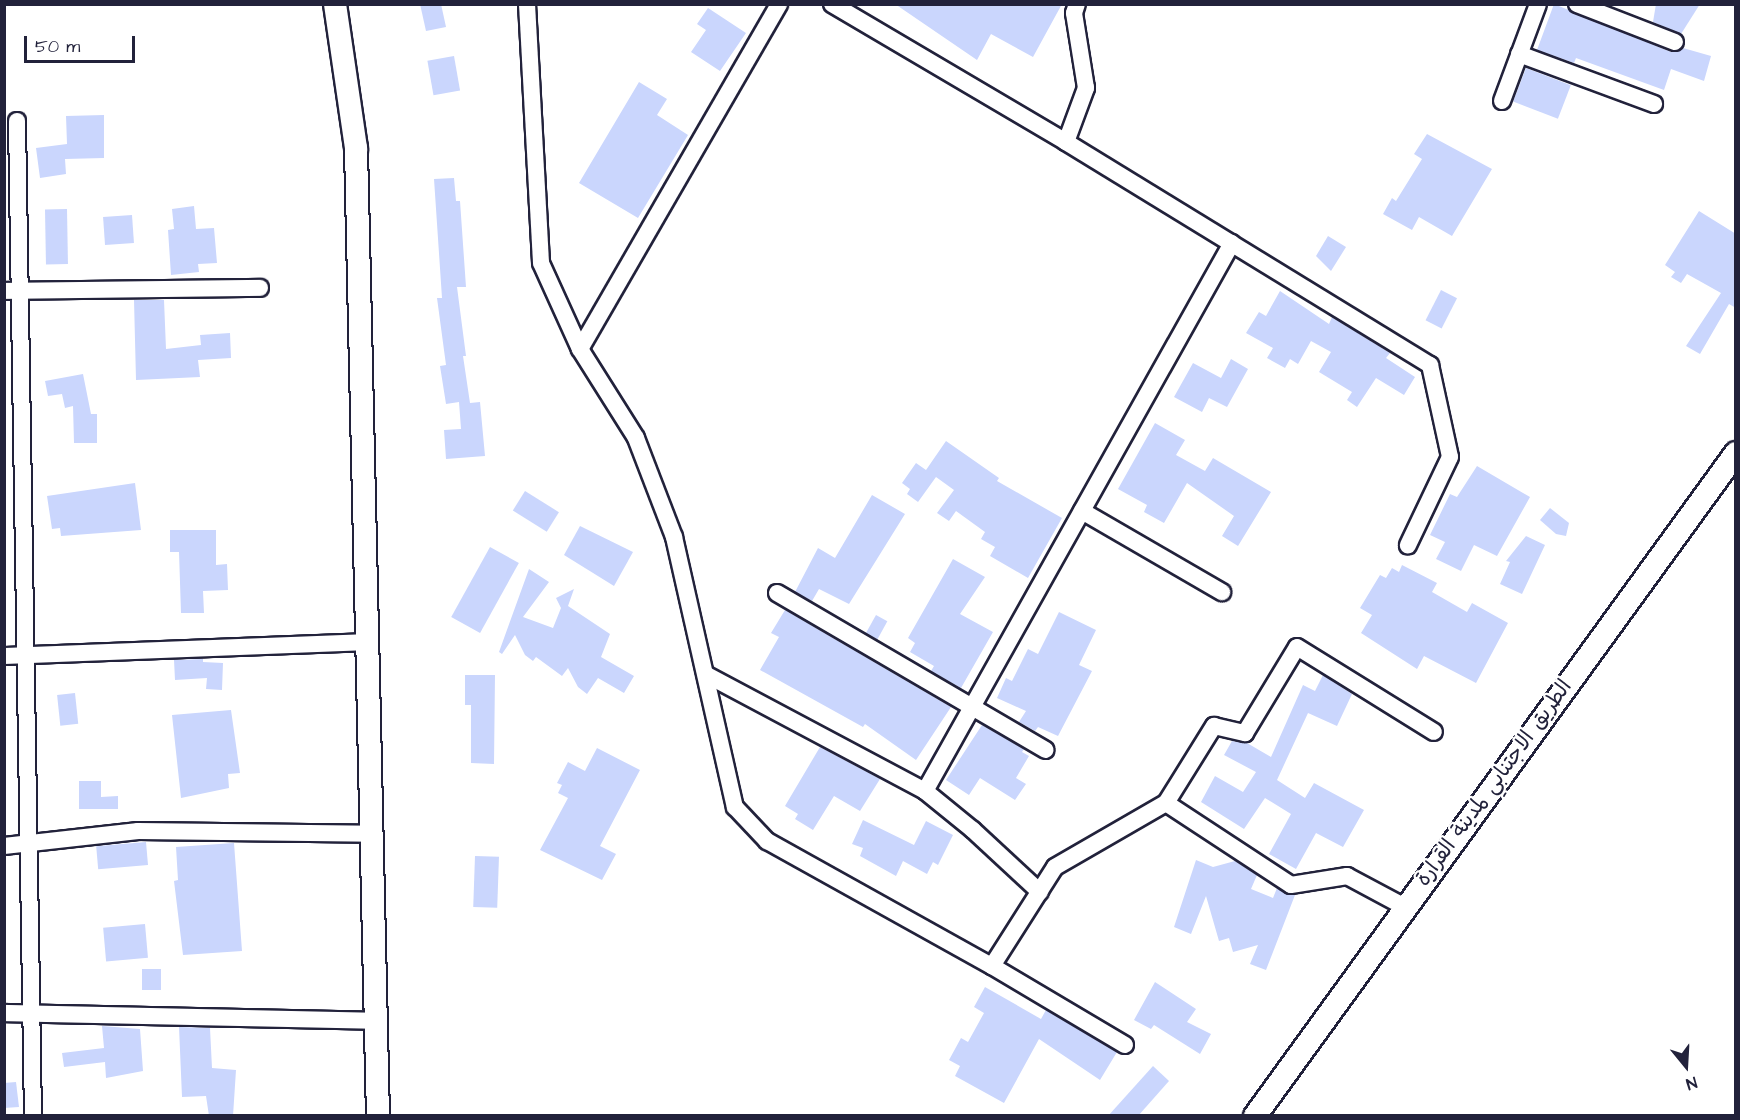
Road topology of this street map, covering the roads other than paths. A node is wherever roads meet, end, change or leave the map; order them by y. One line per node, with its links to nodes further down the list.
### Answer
1 (335, 4): 23 (main road)
2 (527, 4): 17 (street)
3 (779, 4): 17 (street)
4 (832, 4): 13 (street)
5 (1077, 4): 13 (street)
6 (1538, 4): 9 (street)
7 (1577, 4): 8 (street)
8 (1675, 42)
9 (1519, 54): 10 (street); 11 (street)
10 (1502, 101)
11 (1654, 105)
12 (16, 121): 16 (street)
13 (1065, 142): 14 (street)
14 (1232, 243): 19 (street); 20 (street)
15 (260, 288): 16 (street)
16 (12, 290): 25 (street)
17 (580, 349): 26 (street)
18 (1736, 453): 36 (main road, الطريق الاجتنابي لمدينة القرارة)
19 (1082, 511): 21 (street); 27 (street)
20 (1408, 545)
21 (1222, 592)
22 (777, 593): 27 (street)
23 (368, 642): 25 (street); 32 (main road)
24 (4, 656): 25 (street)
25 (26, 656): 33 (street)
26 (707, 675): 30 (street); 37 (street)
27 (971, 708): 29 (street); 30 (street)
28 (1434, 732): 31 (street)
29 (1046, 750)
30 (925, 791): 35 (street)
31 (1166, 803): 35 (street); 36 (street)
32 (373, 834): 33 (street); 40 (main road)
33 (29, 844): 34 (street); 39 (street)
34 (4, 846)
35 (1040, 892): 37 (street)
36 (1405, 907): 44 (main road, الطريق الاجتنابي لمدينة القرارة)
37 (992, 966): 41 (street)
38 (4, 1013): 39 (street)
39 (32, 1013): 40 (street); 42 (street)
40 (377, 1021): 43 (main road)
41 (1125, 1045)
42 (33, 1116)
43 (378, 1116)
44 (1255, 1116)

